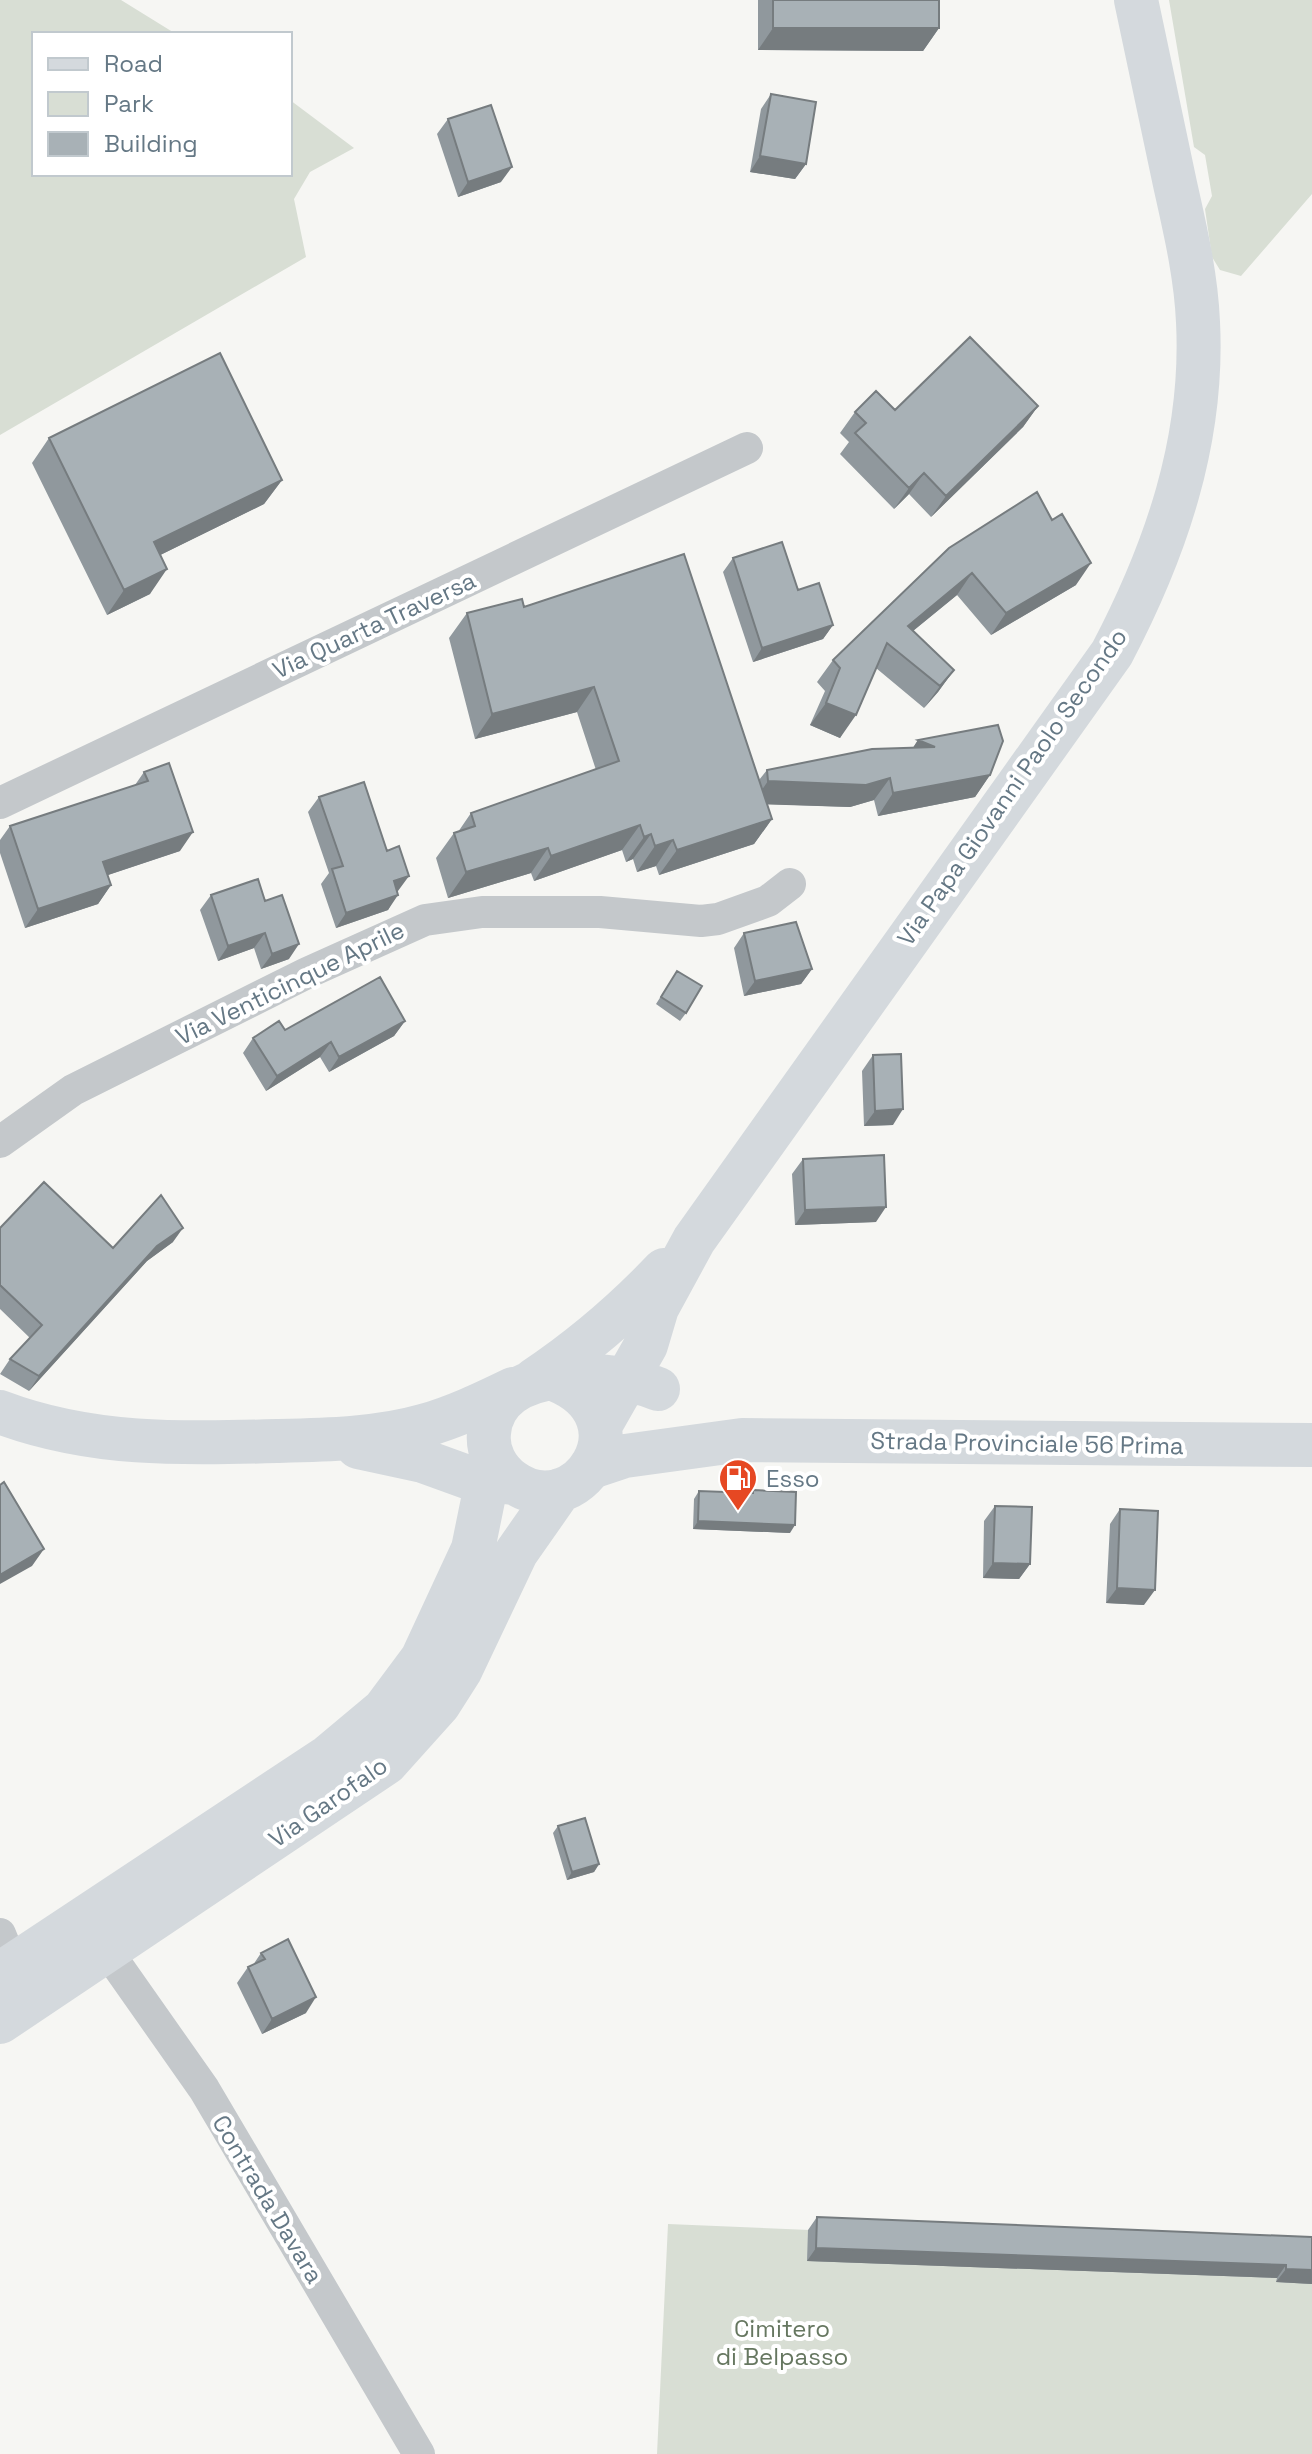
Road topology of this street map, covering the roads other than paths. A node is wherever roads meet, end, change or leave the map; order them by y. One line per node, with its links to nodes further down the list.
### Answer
1 (1136, 0): 6 (main road, Via Papa Giovanni Paolo Secondo)
2 (747, 448): 3 (street, Via Quarta Traversa)
3 (0, 803)
4 (790, 884): 5 (street, Via Venticinque Aprile)
5 (0, 1142)
6 (694, 1240): 7 (main road); 8 (main road)
7 (643, 1371): 8 (main road); 10 (main road); 12 (main road)
8 (534, 1383): 10 (main road); 11 (main road); 15 (main road)
9 (0, 1412): 11 (main road)
10 (601, 1424): 16 (main road)
11 (324, 1440): 14 (main road)
12 (742, 1440): 13 (main road, Strada Provinciale 56 Prima); 16 (main road)
13 (1312, 1445)
14 (423, 1461): 15 (main road); 17 (main road)
15 (498, 1473): 16 (main road); 17 (main road, Via Garofalo)
16 (576, 1479): 18 (main road, Via Garofalo)
17 (473, 1549): 19 (main road, Via Garofalo)
18 (107, 1951): 20 (main road, Via Garofalo); 21 (street, Contrada Davara)
19 (4, 1958)
20 (0, 2022)
21 (419, 2454)

